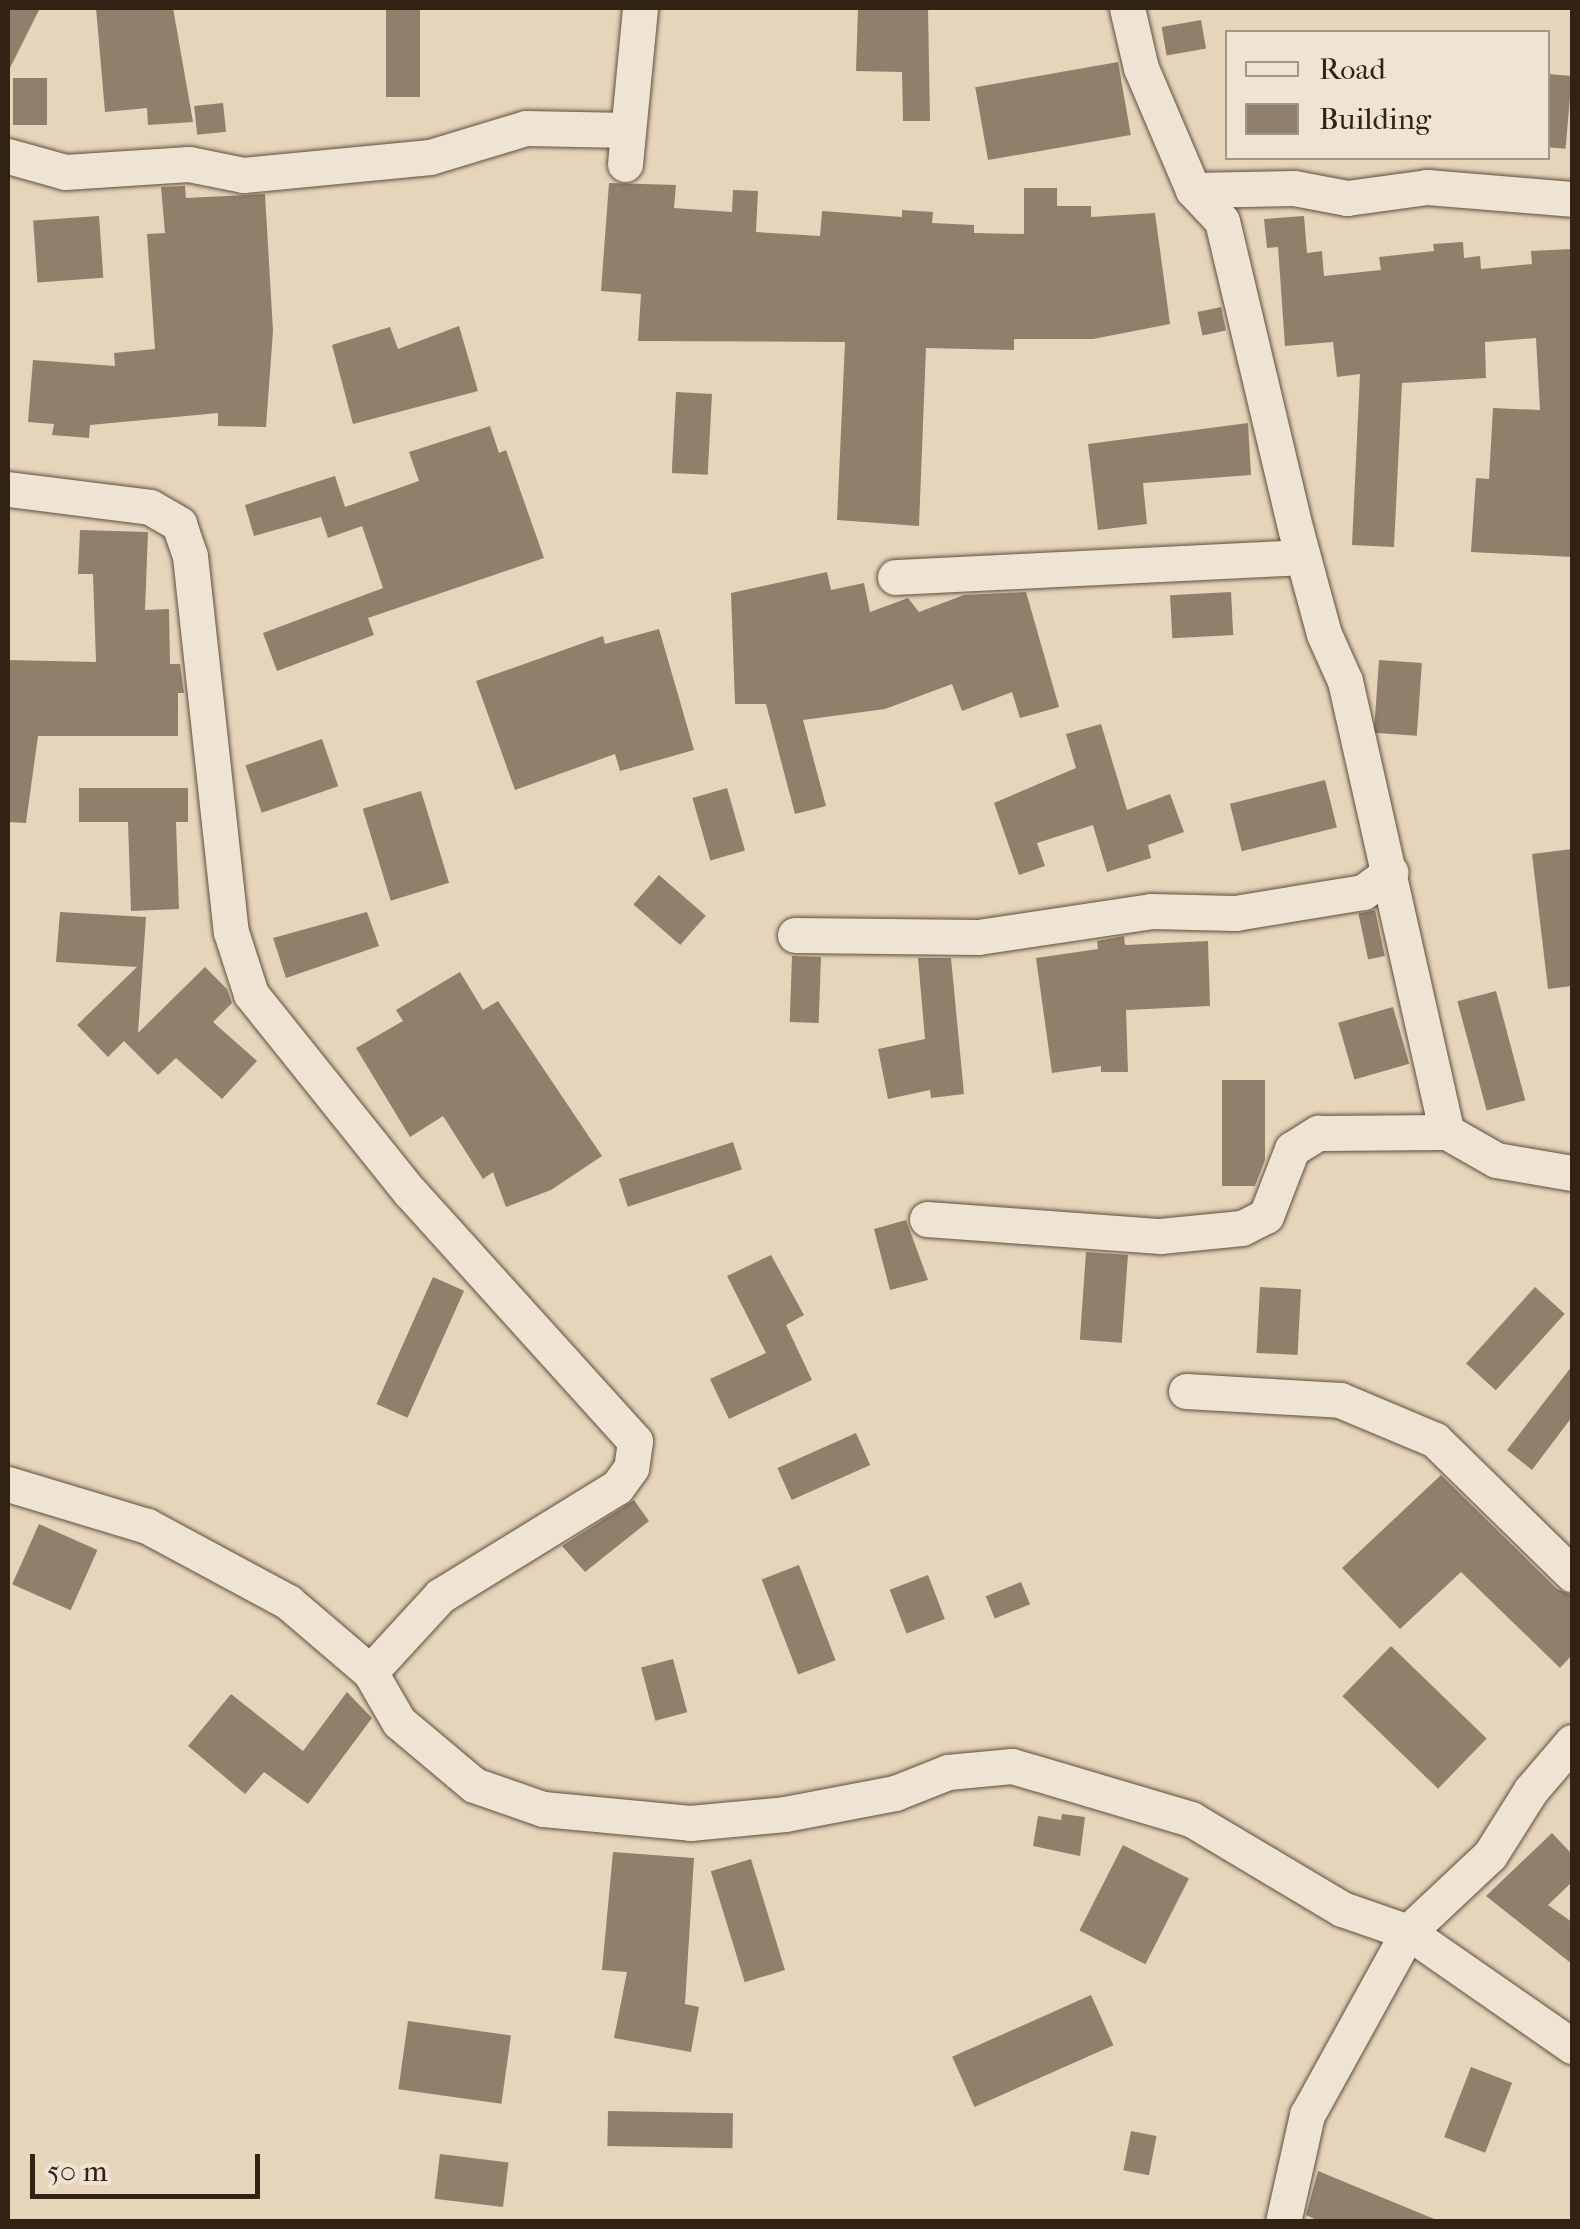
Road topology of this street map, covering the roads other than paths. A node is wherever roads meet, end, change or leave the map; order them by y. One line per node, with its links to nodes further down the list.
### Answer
1 (640, 8): 3 (street)
2 (1127, 8): 4 (street)
3 (8, 156)
4 (1192, 190): 5 (street); 7 (street)
5 (1572, 199)
6 (8, 489): 17 (street)
7 (1303, 557): 8 (street); 9 (street)
8 (896, 577)
9 (1391, 872): 10 (street); 11 (street)
10 (795, 935)
11 (1447, 1132): 12 (street); 13 (street)
12 (1572, 1173)
13 (926, 1219)
14 (1186, 1391): 16 (street)
15 (8, 1484): 17 (street)
16 (1572, 1574)
17 (370, 1672): 19 (street)
18 (1572, 1742): 19 (street)
19 (1408, 1932): 20 (street); 21 (street)
20 (1572, 2046)
21 (1283, 2222)

